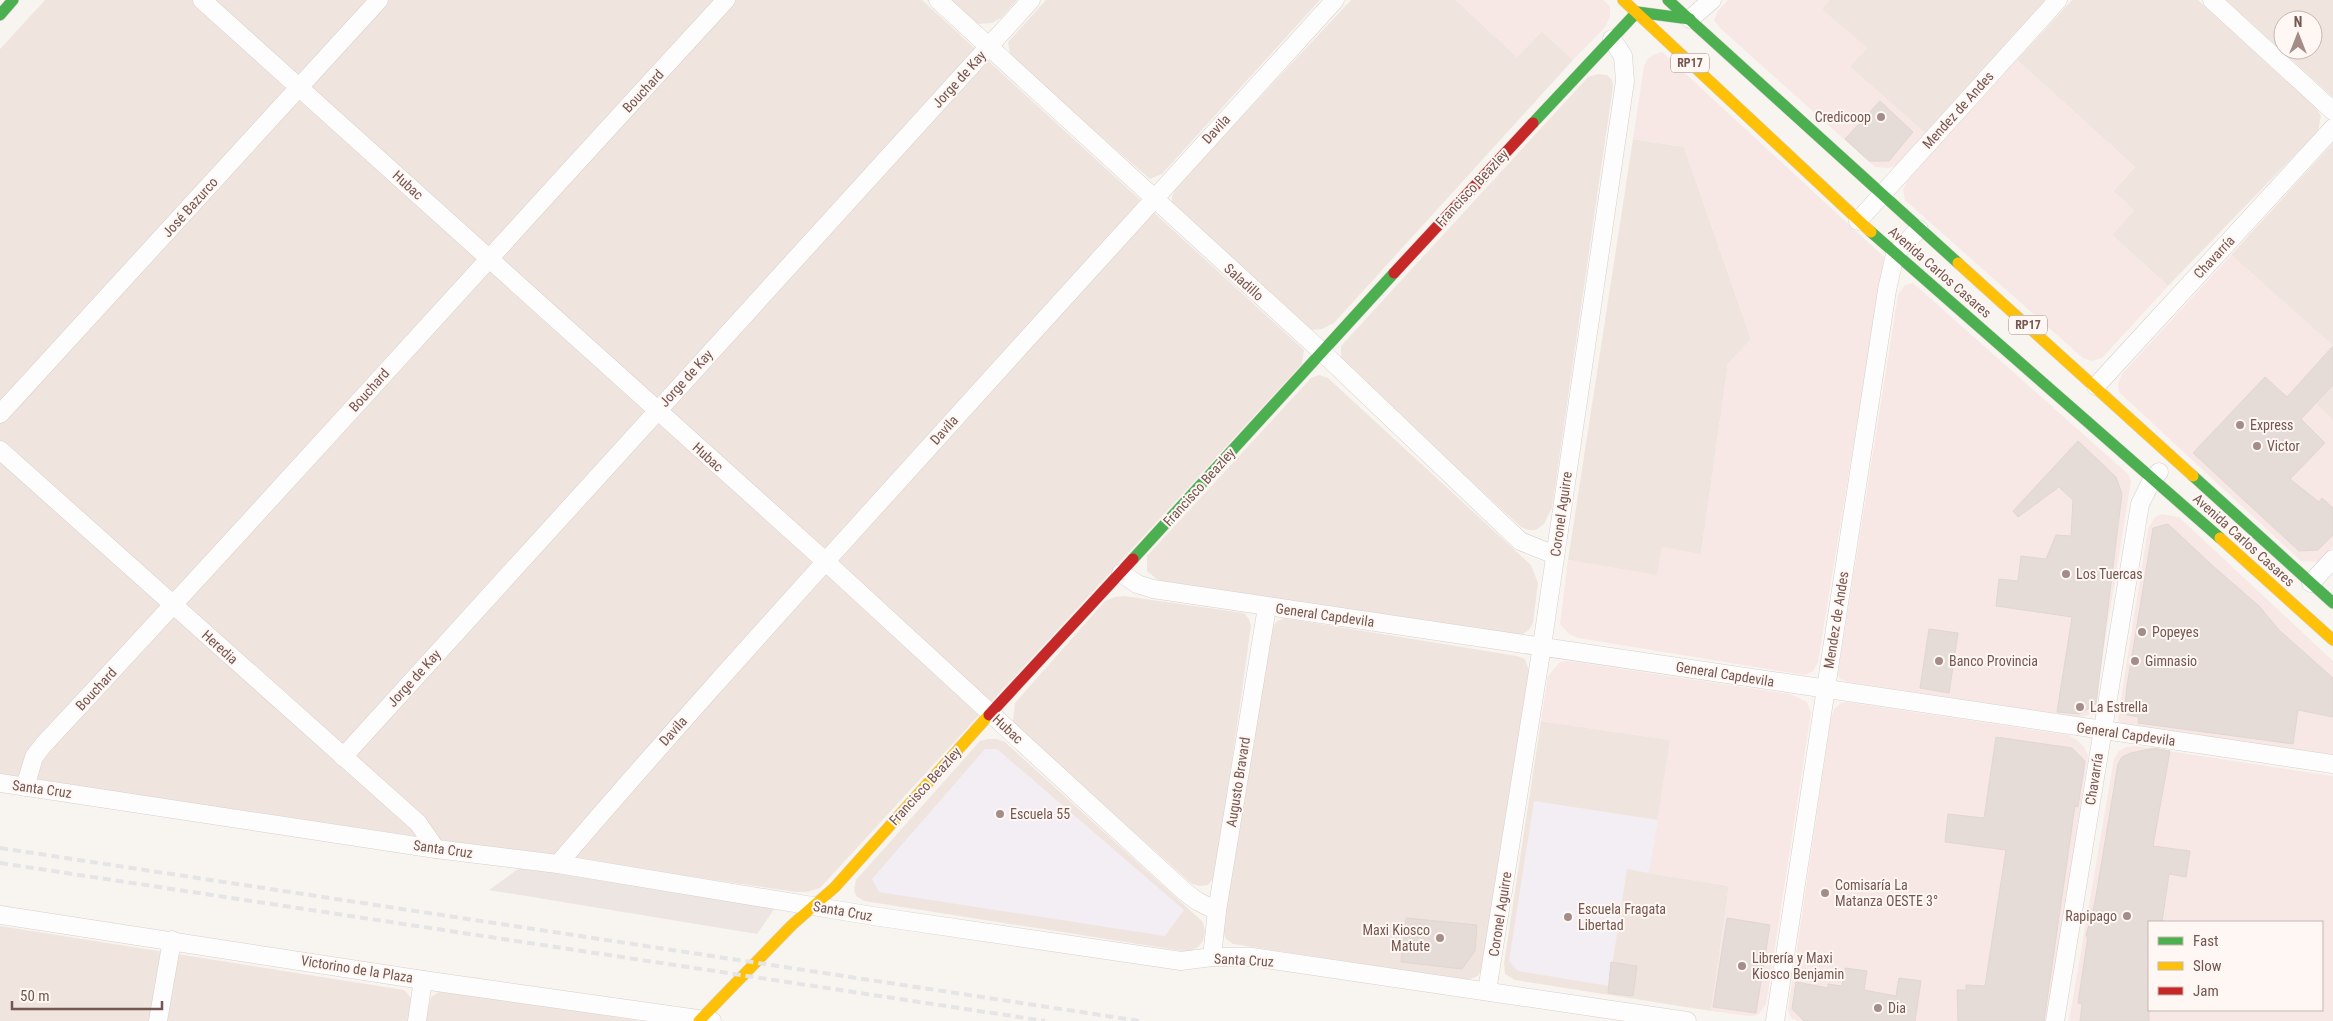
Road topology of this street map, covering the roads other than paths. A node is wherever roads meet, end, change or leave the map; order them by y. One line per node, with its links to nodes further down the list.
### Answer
1 (13, 0): 14 (main road)
2 (202, 0): 18 (street, Hubac)
3 (379, 0): 18 (street, José Bazurco)
4 (726, 0): 26 (street, Bouchard)
5 (938, 0): 17 (street, Saladillo)
6 (1031, 0): 17 (street, Jorge de Kay)
7 (1335, 0): 22 (street, Davila)
8 (1623, 0): 13 (main road, Avenida Carlos Casares / RP17)
9 (1668, 0): 15 (main road, Avenida Carlos Casares / RP17)
10 (1712, 0): 15 (street)
11 (2058, 0): 21 (street, Mendez de Andes)
12 (2212, 0): 19 (street)
13 (1637, 12): 15 (main road); 16 (main road, Francisco Beazley); 23 (main road, Avenida Carlos Casares / RP17)
14 (0, 15)
15 (1690, 19): 21 (main road, Avenida Carlos Casares / RP17)
16 (1612, 38): 27 (main road, Francisco Beazley); 34 (street, Coronel Aguirre)
17 (988, 47): 22 (street, Saladillo); 29 (street, Jorge de Kay)
18 (299, 88): 26 (street, Hubac); 30 (street, José Bazurco)
19 (2333, 111)
20 (2333, 128): 28 (street, Chavarría)
21 (1882, 195): 23 (street, Mendez de Andes); 24 (main road, Avenida Carlos Casares / RP17)
22 (1152, 199): 27 (street, Saladillo); 36 (street, Davila)
23 (1858, 221): 25 (main road, Avenida Carlos Casares / RP17)
24 (1919, 229): 25 (street); 28 (main road, Avenida Carlos Casares / RP17)
25 (1895, 254): 33 (main road, Avenida Carlos Casares / RP17); 44 (street, Mendez de Andes)
26 (489, 257): 29 (street, Hubac); 40 (street, Bouchard)
27 (1321, 351): 34 (street, Saladillo); 37 (main road, Francisco Beazley)
28 (2096, 386): 32 (main road, Avenida Carlos Casares / RP17)
29 (656, 411): 36 (street, Hubac); 47 (street, Jorge de Kay)
30 (0, 414)
31 (0, 450): 40 (street, Heredia)
32 (2172, 458): 33 (street, Chavarría); 38 (main road, Avenida Carlos Casares / RP17)
33 (2153, 478): 42 (main road, Avenida Carlos Casares / RP17); 46 (street, Chavarría)
34 (1555, 555): 43 (street, Coronel Aguirre)
35 (2333, 559): 38 (street)
36 (825, 561): 45 (street, Hubac); 52 (street, Davila)
37 (1121, 573): 41 (street, General Capdevila); 45 (main road, Francisco Beazley)
38 (2311, 582): 39 (main road, Avenida Carlos Casares / RP17)
39 (2333, 603)
40 (174, 606): 47 (street, Heredia); 50 (street, Bouchard)
41 (1267, 607): 43 (street, General Capdevila); 54 (street, Augusto Bravard)
42 (2333, 640)
43 (1542, 646): 44 (street, General Capdevila); 59 (street, Coronel Aguirre)
44 (1826, 690): 46 (street, General Capdevila); 64 (street, Mendez de Andes)
45 (990, 713): 53 (main road, Francisco Beazley); 54 (street, Hubac)
46 (2102, 730): 48 (street, General Capdevila); 65 (street, Chavarría)
47 (343, 757): 51 (street, Heredia)
48 (2333, 764)
49 (0, 783): 50 (street, Santa Cruz)
50 (25, 787): 51 (street, Santa Cruz)
51 (436, 849): 52 (street, Santa Cruz)
52 (558, 864): 53 (street, Santa Cruz)
53 (814, 905): 57 (street, Santa Cruz); 60 (main road, Francisco Beazley)
54 (1216, 911): 57 (street, Augusto Bravard)
55 (0, 915): 56 (street, Victorino de la Plaza)
56 (172, 940): 58 (street, Victorino de la Plaza); 61 (street)
57 (1212, 957): 59 (street, Santa Cruz)
58 (424, 980): 60 (street, Victorino de la Plaza); 62 (street)
59 (1487, 991): 63 (street, Santa Cruz)
60 (705, 1020)
61 (158, 1021)
62 (417, 1021)
63 (1687, 1021)
64 (1775, 1021)
65 (2055, 1021)

